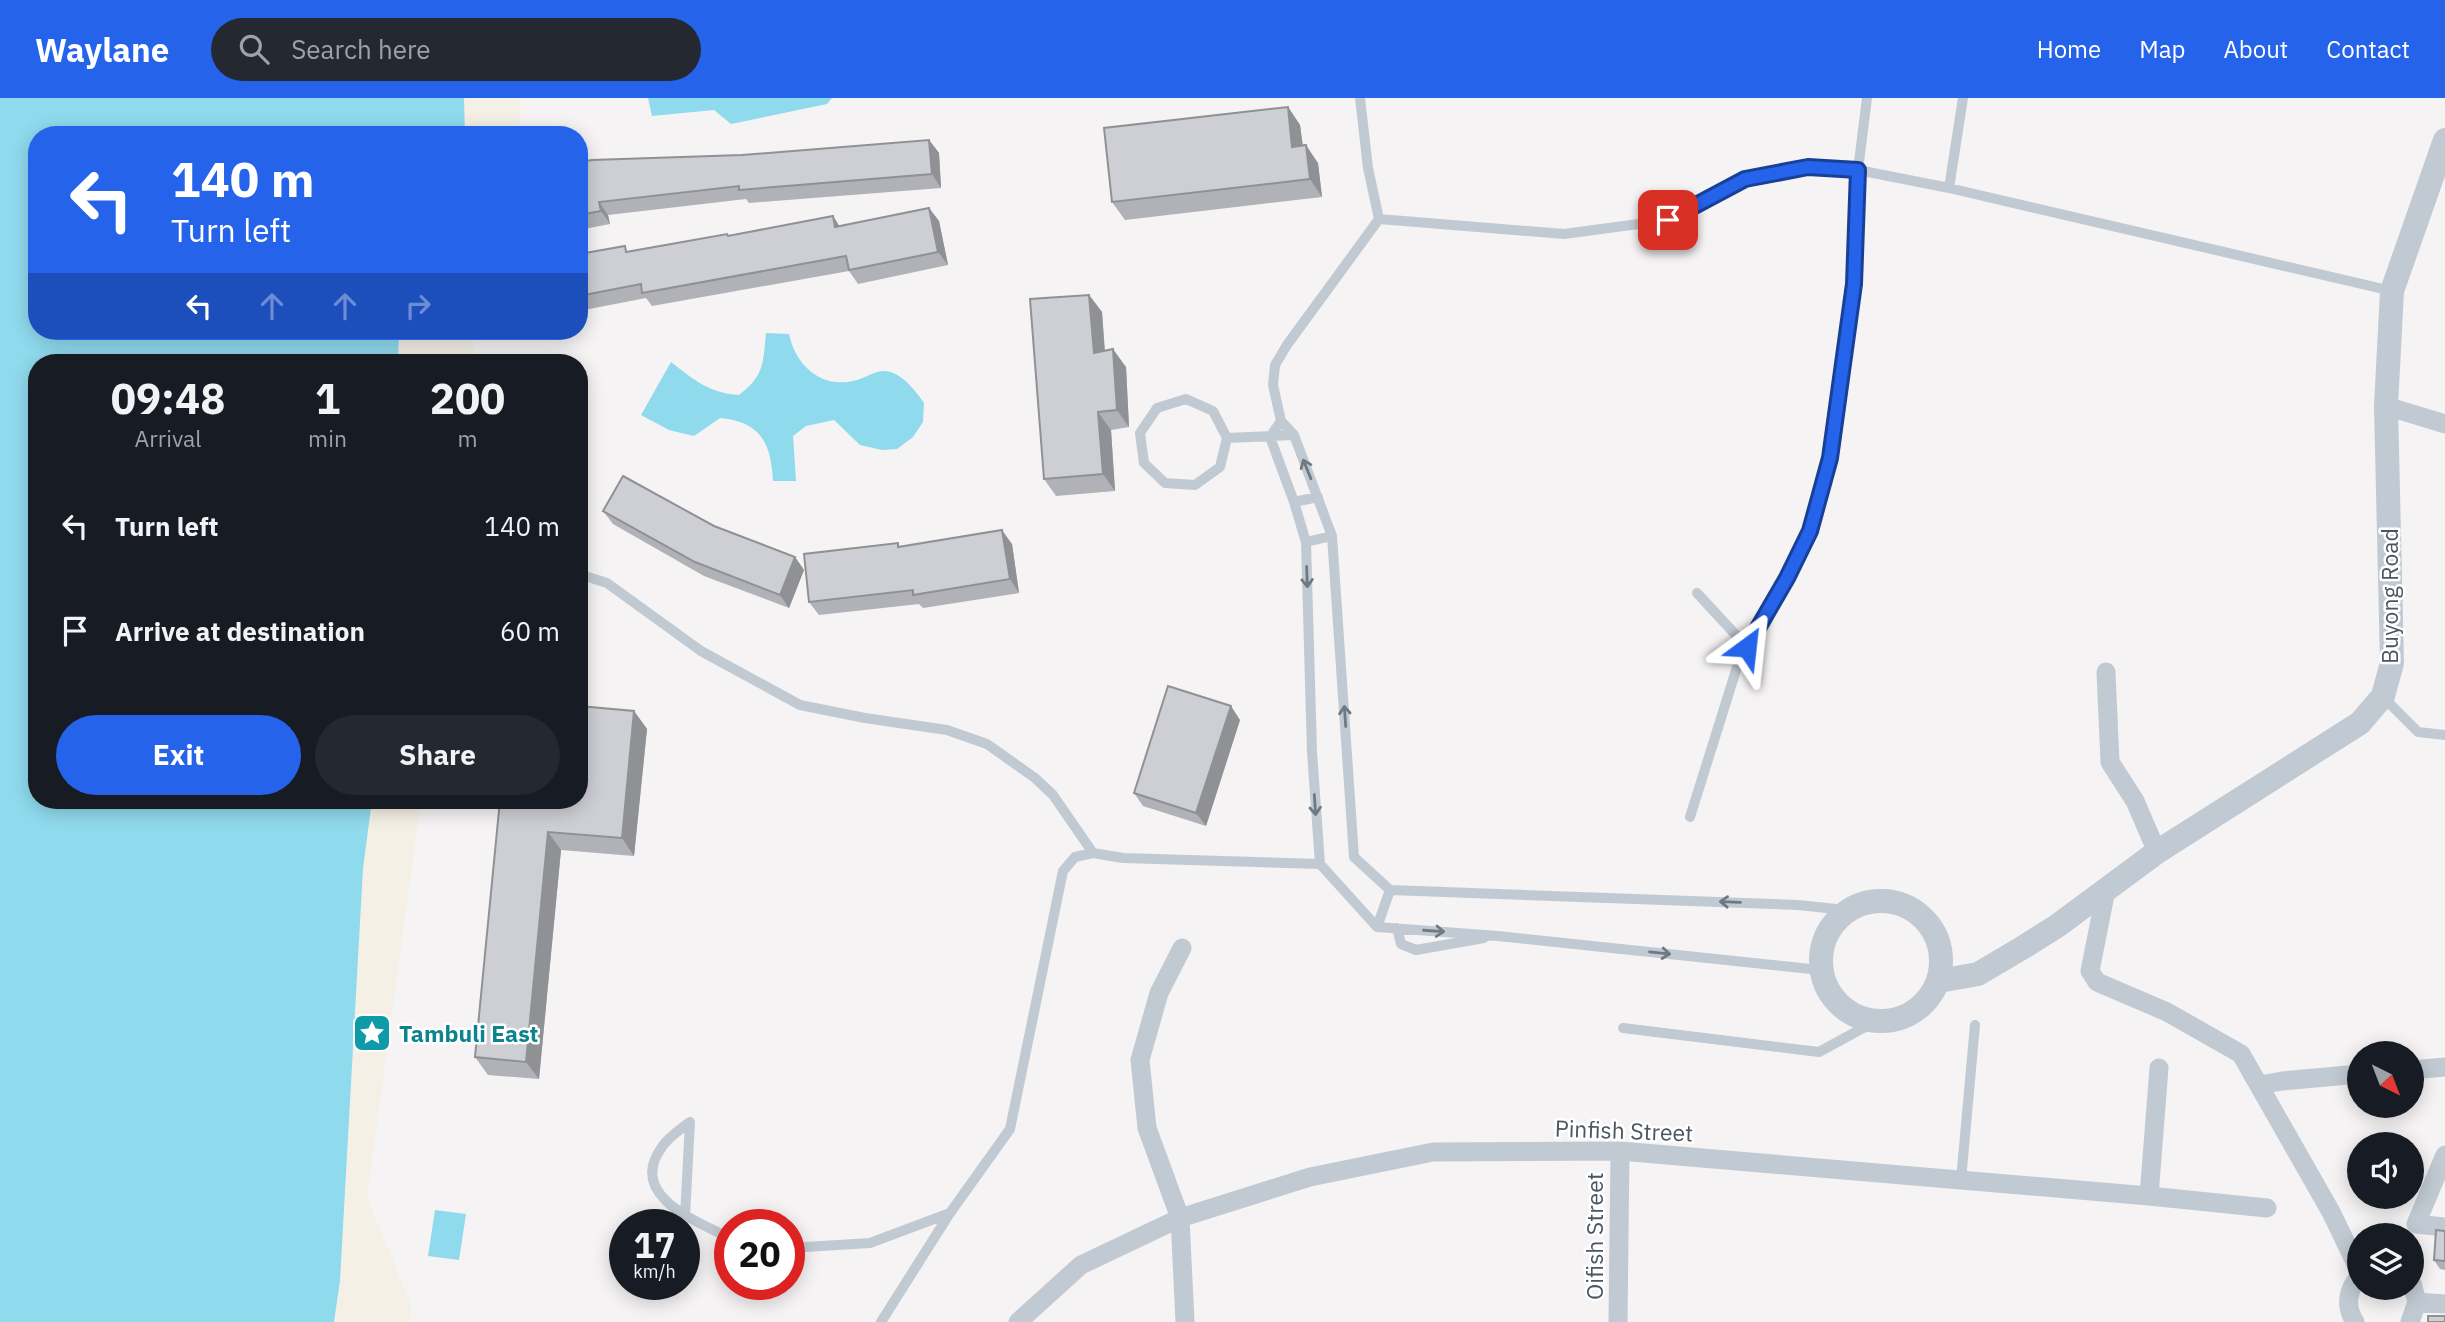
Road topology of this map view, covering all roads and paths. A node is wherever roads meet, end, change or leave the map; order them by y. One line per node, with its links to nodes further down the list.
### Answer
1 (1360, 98): 7 (lane)
2 (1867, 98): 5 (lane)
3 (1963, 98): 6 (lane)
4 (2445, 140): 8 (street, Buyong Road)
5 (1858, 170): 6 (lane); 7 (lane); 21 (lane)
6 (1949, 188): 8 (lane)
7 (1380, 219): 10 (lane)
8 (2392, 291): 9 (street, Buyong Road)
9 (2386, 406): 11 (street); 23 (street, Buyong Road)
10 (1281, 421): 12 (lane); 13 (lane)
11 (2445, 424)
12 (1294, 435): 13 (lane); 15 (lane, one-way to 12)
13 (1270, 437): 14 (lane); 16 (lane)
14 (1227, 438): 14 (lane)
15 (1318, 497): 16 (lane); 17 (lane)
16 (1294, 502): 18 (lane)
17 (1332, 536): 18 (lane); 29 (lane, one-way to 17)
18 (1306, 542): 28 (lane, one-way to 28)
19 (588, 577): 27 (lane)
20 (1697, 593): 21 (lane)
21 (1747, 647): 25 (lane)
22 (2106, 672): 26 (street)
23 (2383, 696): 24 (lane); 26 (street, Buyong Road)
24 (2445, 735)
25 (1690, 817)
26 (2157, 852): 30 (street, Buyong Road)
27 (1093, 853): 28 (lane); 51 (lane)
28 (1320, 864): 32 (lane)
29 (1390, 890): 31 (lane, one-way to 29); 32 (lane)
30 (2106, 890): 37 (street, Buyong Road); 45 (street)
31 (1846, 910): 36 (street); 37 (street)
32 (1377, 927): 33 (lane)
33 (1397, 928): 34 (lane, one-way to 34); 34 (lane)
34 (1498, 936): 36 (lane, one-way to 36)
35 (1182, 948): 53 (street)
36 (1820, 970): 38 (street)
37 (1938, 981): 38 (street)
38 (1874, 1022): 40 (lane)
39 (1975, 1025): 48 (lane)
40 (1623, 1028)
41 (2445, 1067): 43 (street)
42 (2159, 1068): 49 (street)
43 (2424, 1069)
44 (2347, 1075): 45 (street)
45 (2260, 1085): 55 (street)
46 (1619, 1151): 48 (street, Pinfish Street); 53 (street, Pinfish Street); 63 (street, Oifish Street)
47 (2445, 1155): 54 (street)
48 (1961, 1180): 49 (street, Pinfish Street)
49 (2149, 1196): 50 (street, Pinfish Street)
50 (2267, 1208)
51 (950, 1213): 56 (lane); 60 (lane)
52 (685, 1216): 52 (lane)
53 (1180, 1218): 61 (street, Pinfish Street); 62 (street)
54 (2445, 1227)
55 (2347, 1245)
56 (805, 1247)
57 (2348, 1300): 64 (street)
58 (2417, 1302): 59 (street); 65 (street)
59 (2445, 1304)
60 (881, 1322)
61 (1018, 1322)
62 (1185, 1322)
63 (1618, 1322)
64 (2355, 1322)
65 (2410, 1322)

